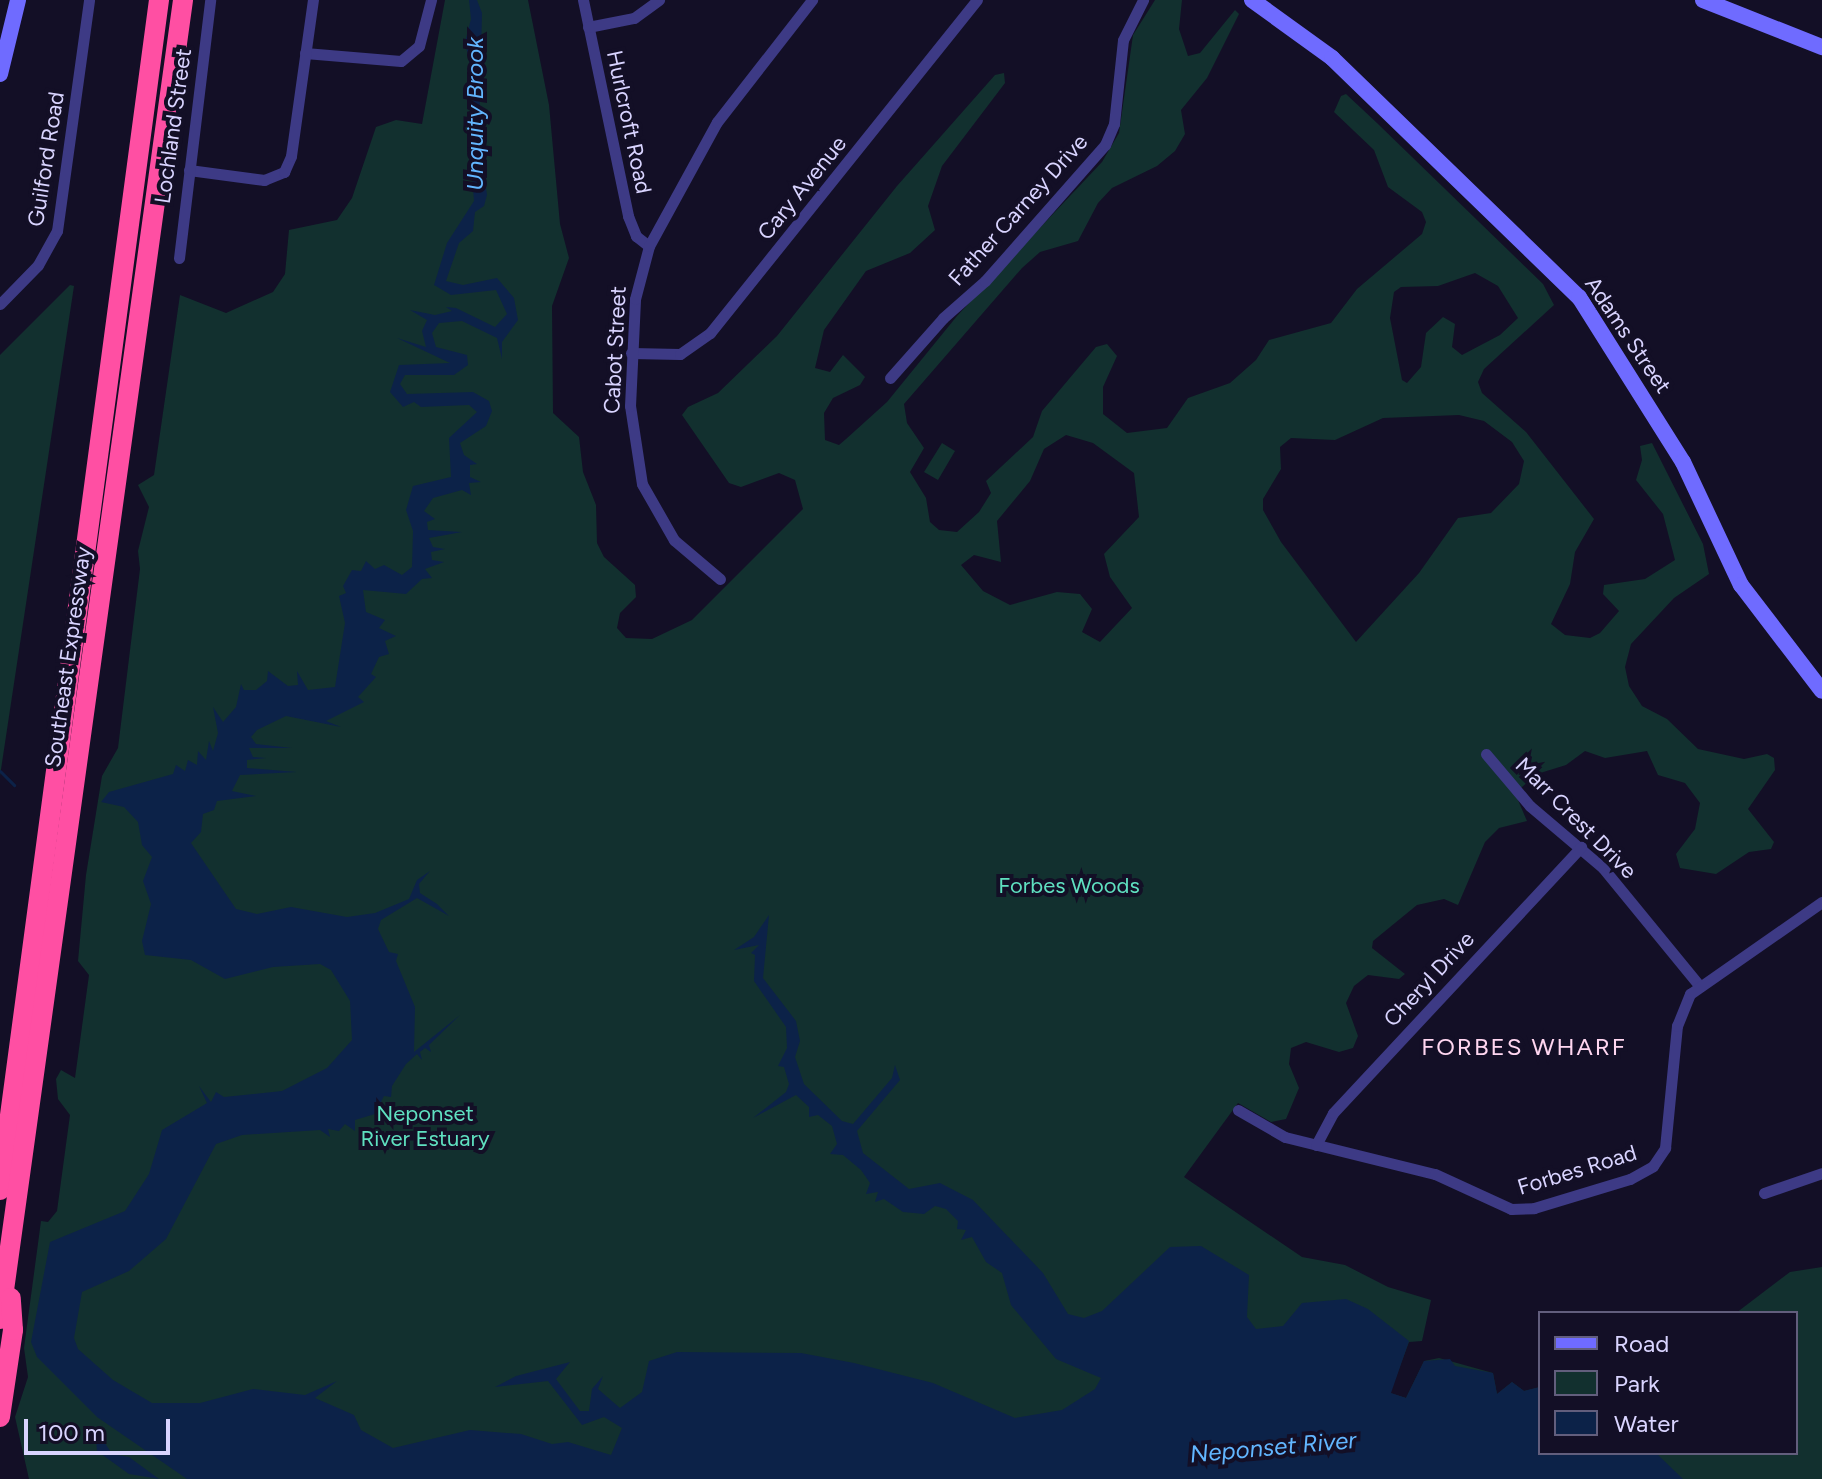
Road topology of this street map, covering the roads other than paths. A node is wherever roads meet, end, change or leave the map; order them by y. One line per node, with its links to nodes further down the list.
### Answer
1 (18, 0): 19 (main road)
2 (89, 0): 23 (street, Guilford Road)
3 (151, 0): 33 (highway, Southeast Expressway)
4 (159, 0): 36 (highway)
5 (210, 0): 20 (street, Lochland Street)
6 (313, 0): 18 (street)
7 (431, 0): 18 (street)
8 (583, 0): 16 (street, Hurlcroft Road)
9 (659, 0): 16 (street)
10 (812, 0): 21 (street, Cabot Street)
11 (977, 0): 24 (street, Cary Avenue)
12 (1143, 0): 25 (street, Father Carney Drive)
13 (1252, 0): 27 (main road, Adams Street)
14 (1703, 0): 17 (main road)
15 (180, 3): 38 (highway, Southeast Expressway)
16 (588, 27): 21 (street, Hurlcroft Road)
17 (1822, 47)
18 (305, 53): 20 (street)
19 (0, 74)
20 (189, 170): 22 (street, Lochland Street)
21 (649, 246): 24 (street, Cabot Street)
22 (179, 258)
23 (0, 304)
24 (631, 353): 26 (street, Cabot Street)
25 (890, 378)
26 (720, 579)
27 (1822, 691)
28 (1486, 754): 29 (street, Marr Crest Drive)
29 (1581, 847): 31 (street, Marr Crest Drive); 34 (street, Cheryl Drive)
30 (1822, 902): 31 (street, Forbes Road)
31 (1698, 984): 34 (street, Forbes Road)
32 (1238, 1110): 34 (street, Forbes Road)
33 (0, 1130)
34 (1316, 1145)
35 (1822, 1173): 37 (street)
36 (0, 1190)
37 (1764, 1193)
38 (5, 1267): 39 (highway, Southeast Expressway); 40 (highway)
39 (0, 1319)
40 (0, 1417)

